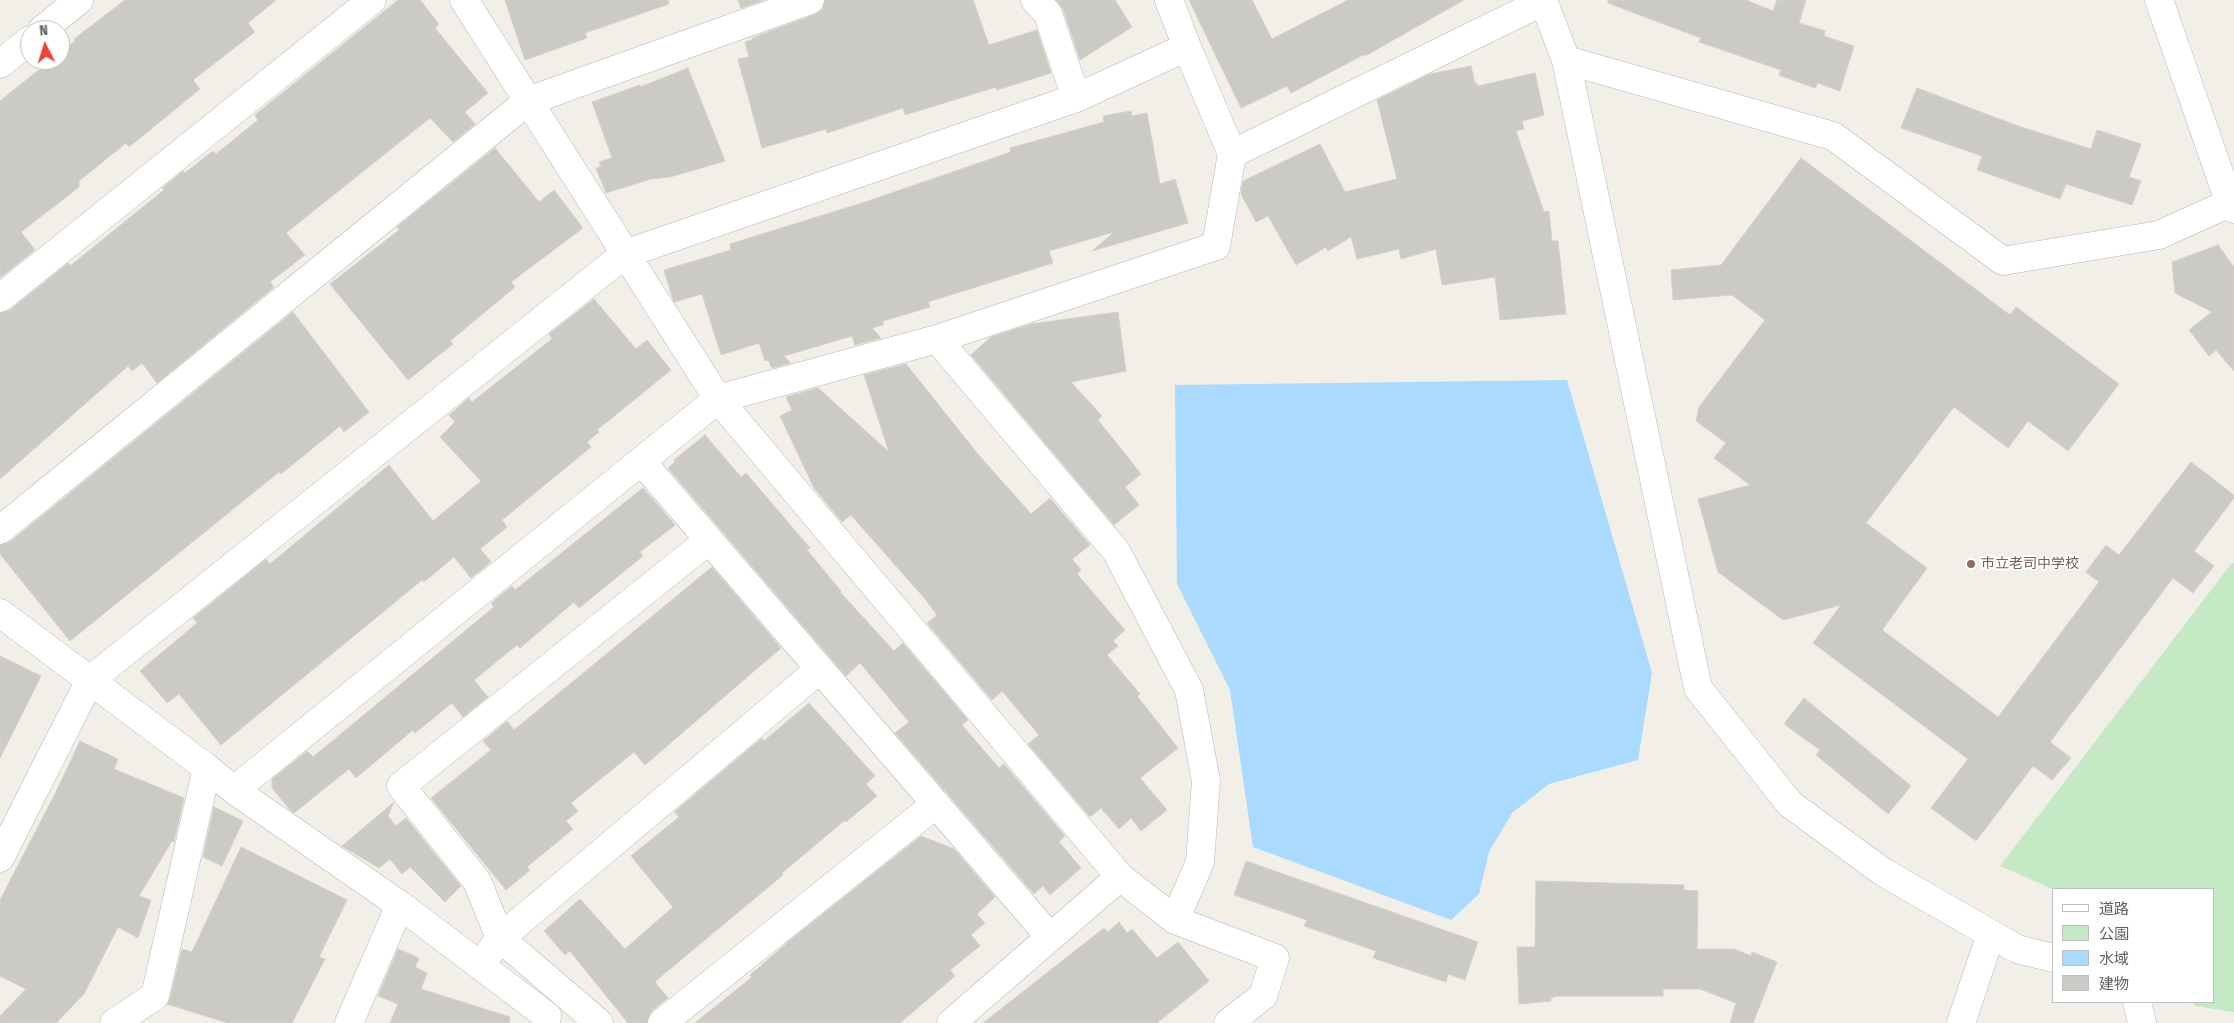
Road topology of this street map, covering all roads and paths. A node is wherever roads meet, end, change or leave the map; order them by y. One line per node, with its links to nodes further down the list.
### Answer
1 (80, 0): 9 (street)
2 (372, 0): 19 (street)
3 (464, 0): 15 (street)
4 (810, 0): 15 (street)
5 (1035, 0): 14 (street)
6 (1169, 0): 10 (street)
7 (2159, 0): 17 (street)
8 (1544, 1): 12 (street); 16 (street)
9 (55, 20)
10 (1187, 47): 14 (street); 16 (street)
11 (20, 48): 13 (street)
12 (1566, 60): 17 (street); 35 (street)
13 (0, 64)
14 (1076, 98): 18 (street)
15 (528, 101): 18 (street); 23 (street)
16 (1232, 154): 20 (street)
17 (2233, 205)
18 (625, 254): 21 (street); 27 (street)
19 (0, 298)
20 (937, 339): 21 (street); 34 (street)
21 (718, 399): 22 (street); 32 (street)
22 (642, 462): 24 (street); 29 (street)
23 (0, 530)
24 (709, 540): 26 (street); 37 (street)
25 (0, 613): 27 (street)
26 (820, 669): 30 (street); 37 (street)
27 (90, 680): 28 (street); 31 (street)
28 (207, 768): 29 (street); 40 (street)
29 (234, 790): 33 (street)
30 (936, 804): 36 (street); 47 (street)
31 (0, 858)
32 (1120, 877): 34 (street); 36 (street)
33 (400, 905): 39 (street); 44 (street)
34 (1175, 920): 49 (street)
35 (1991, 934): 38 (street); 50 (street)
36 (1050, 937): 48 (street)
37 (500, 938): 39 (street); 46 (street)
38 (2052, 958)
39 (481, 966): 45 (street)
40 (155, 996): 42 (street); 43 (street)
41 (2137, 1003): 51 (street)
42 (114, 1023)
43 (147, 1023)
44 (349, 1023)
45 (546, 1023)
46 (599, 1023)
47 (662, 1023)
48 (951, 1023)
49 (1228, 1023)
50 (1961, 1023)
51 (2142, 1023)

